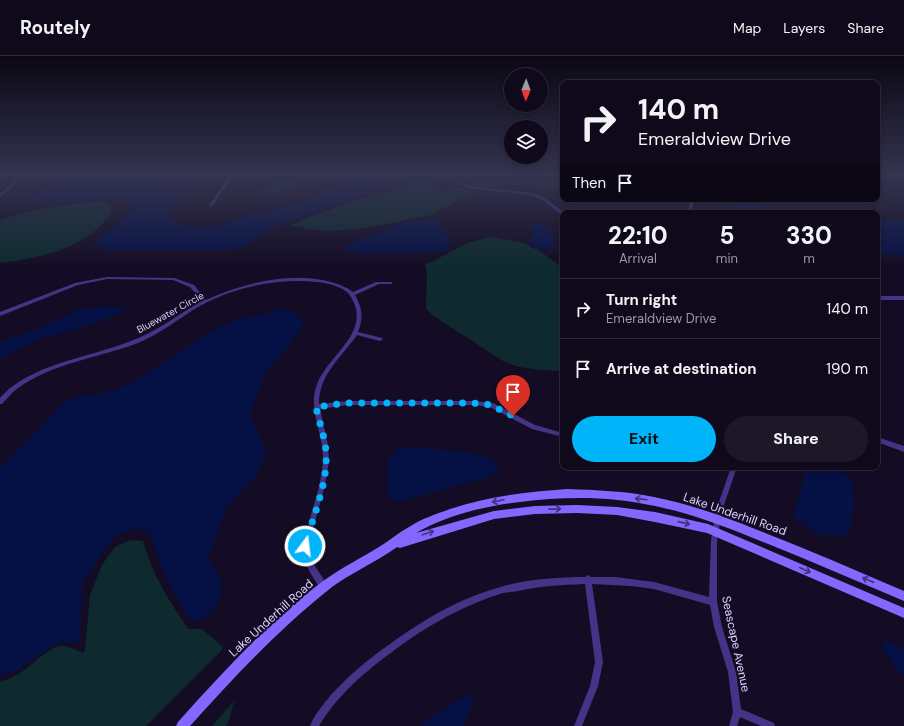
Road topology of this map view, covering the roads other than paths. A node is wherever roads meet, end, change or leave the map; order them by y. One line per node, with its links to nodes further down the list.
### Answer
1 (390, 283): 2 (street)
2 (353, 294): 5 (street, Bluewater Circle); 7 (street)
3 (880, 298): 4 (street)
4 (904, 298)
5 (204, 302): 6 (street); 9 (street, Bluewater Circle)
6 (0, 314)
7 (357, 333): 8 (street); 10 (street)
8 (380, 339)
9 (0, 402)
10 (316, 407): 11 (street); 19 (street)
11 (560, 434)
12 (880, 440): 13 (street)
13 (904, 449)
14 (733, 470): 15 (street, Seascape Avenue)
15 (718, 519): 16 (street, Seascape Avenue); 17 (street, Lake Underhill Road, one-way to 17); 20 (street, Lake Underhill Road, one-way to 15)
16 (716, 532): 17 (street, Lake Underhill Road, one-way to 16); 21 (street, Seascape Avenue); 22 (street, Lake Underhill Road, one-way to 22)
17 (391, 545): 19 (street, Lake Underhill Road)
18 (588, 579): 21 (street); 25 (street); 26 (street)
19 (324, 587): 24 (street, Lake Underhill Road)
20 (904, 596)
21 (713, 602): 23 (street, Seascape Avenue)
22 (904, 613)
23 (737, 712): 27 (street, Seascape Avenue); 28 (street)
24 (182, 726)
25 (314, 726)
26 (578, 726)
27 (734, 726)
28 (772, 726)

